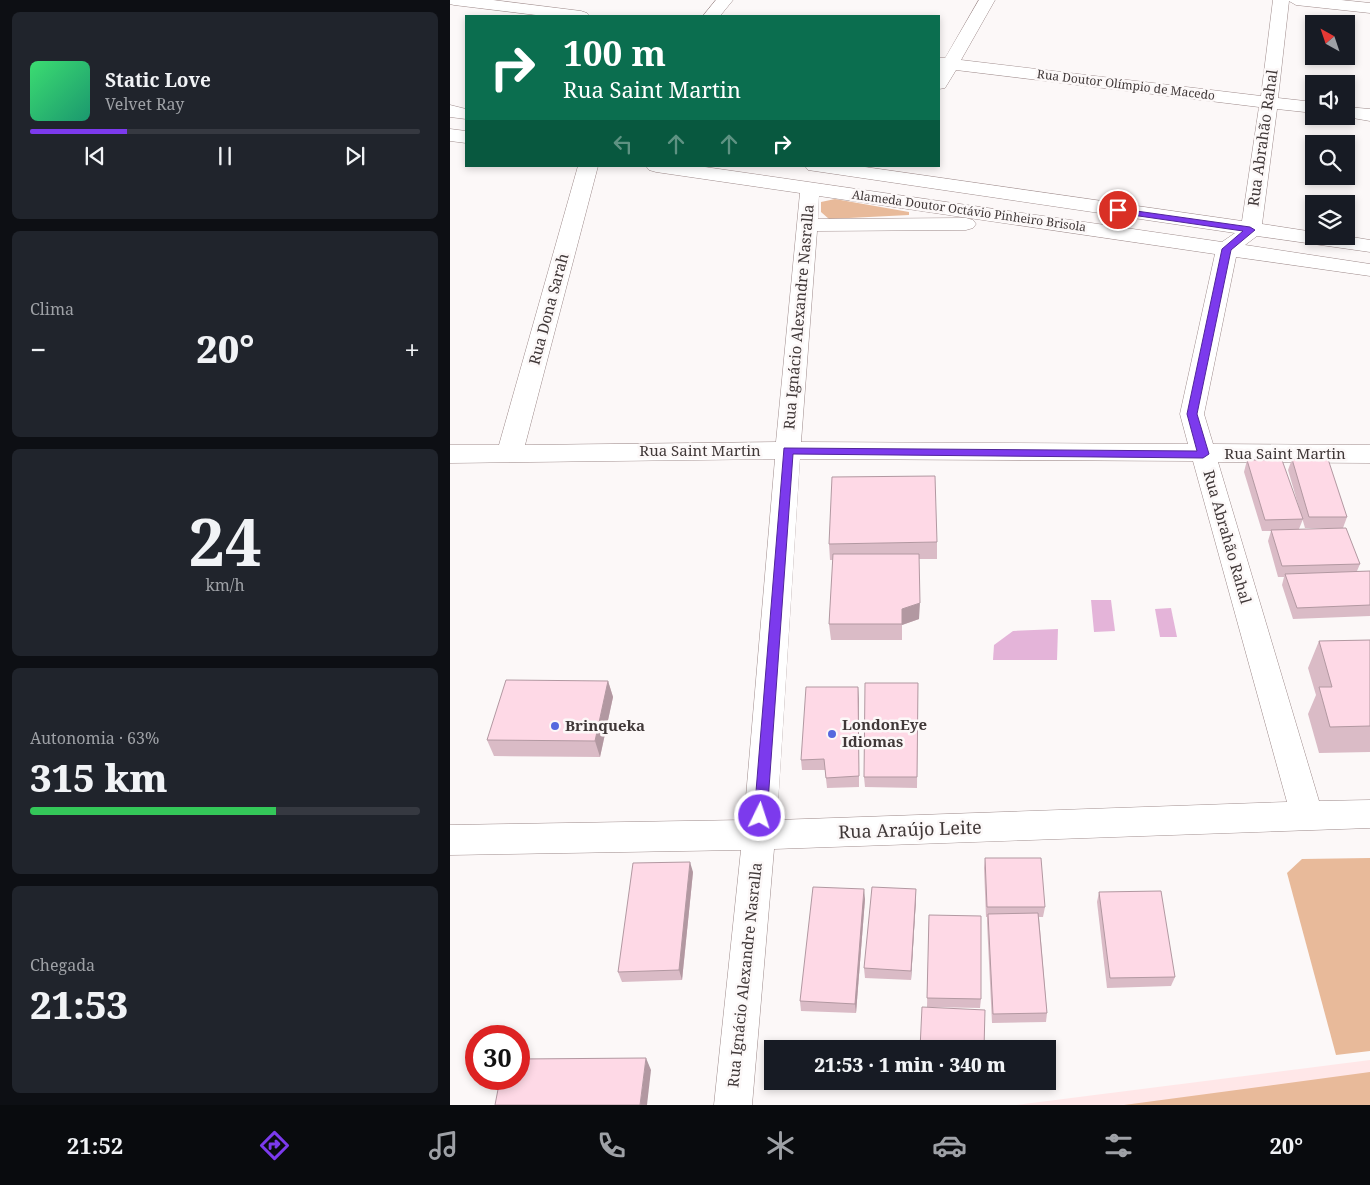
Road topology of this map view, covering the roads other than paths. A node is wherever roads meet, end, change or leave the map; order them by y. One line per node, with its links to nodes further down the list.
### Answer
1 (454, 0): 7 (street)
2 (725, 0): 8 (street)
3 (987, 0): 9 (street)
4 (1281, 0): 11 (street, Rua Abrahão Rahal)
5 (1296, 0): 6 (street)
6 (1370, 8)
7 (573, 15)
8 (713, 15)
9 (944, 64): 10 (street); 11 (street, Rua Doutor Olímpio de Macedo)
10 (940, 80)
11 (1269, 102): 12 (street, Rua Doutor Olímpio de Macedo); 26 (street, Rua Abrahão Rahal)
12 (1305, 107)
13 (450, 112): 15 (street)
14 (1355, 113): 16 (street)
15 (465, 114)
16 (1370, 115)
17 (450, 135): 18 (street)
18 (465, 137)
19 (588, 167): 31 (street, Rua Dona Sarah)
20 (670, 167): 22 (street, Alameda Doutor Octávio Pinheiro Brisola)
21 (893, 172): 22 (street, Alameda Doutor Octávio Pinheiro Brisola); 23 (street); 26 (street, Alameda Doutor Octávio Pinheiro Brisola)
22 (813, 177): 23 (street, Alameda Doutor Octávio Pinheiro Brisola); 25 (street, Rua Ignácio Alexandre Nasralla)
23 (876, 197): 24 (street, Alameda Doutor Octávio Pinheiro Brisola)
24 (1054, 224): 25 (street); 28 (street, Alameda Doutor Octávio Pinheiro Brisola)
25 (807, 226): 30 (street, Rua Ignácio Alexandre Nasralla)
26 (1250, 230): 27 (street, Alameda Doutor Octávio Pinheiro Brisola); 28 (street)
27 (1370, 246)
28 (1227, 249): 29 (street, Alameda Doutor Octávio Pinheiro Brisola); 33 (street, Rua Abrahão Rahal)
29 (1370, 270)
30 (788, 450): 31 (street, Rua Saint Martin); 33 (street, Rua Saint Martin); 37 (street, Rua Ignácio Alexandre Nasralla)
31 (510, 452): 32 (street, Rua Saint Martin)
32 (450, 454)
33 (1203, 454): 34 (street, Rua Saint Martin); 36 (street, Rua Abrahão Rahal)
34 (1370, 454)
35 (1370, 814): 36 (street, Rua Araújo Leite)
36 (1308, 815): 37 (street, Rua Araújo Leite)
37 (759, 835): 38 (street, Rua Araújo Leite); 39 (street, Rua Ignácio Alexandre Nasralla)
38 (450, 840)
39 (733, 1105)

